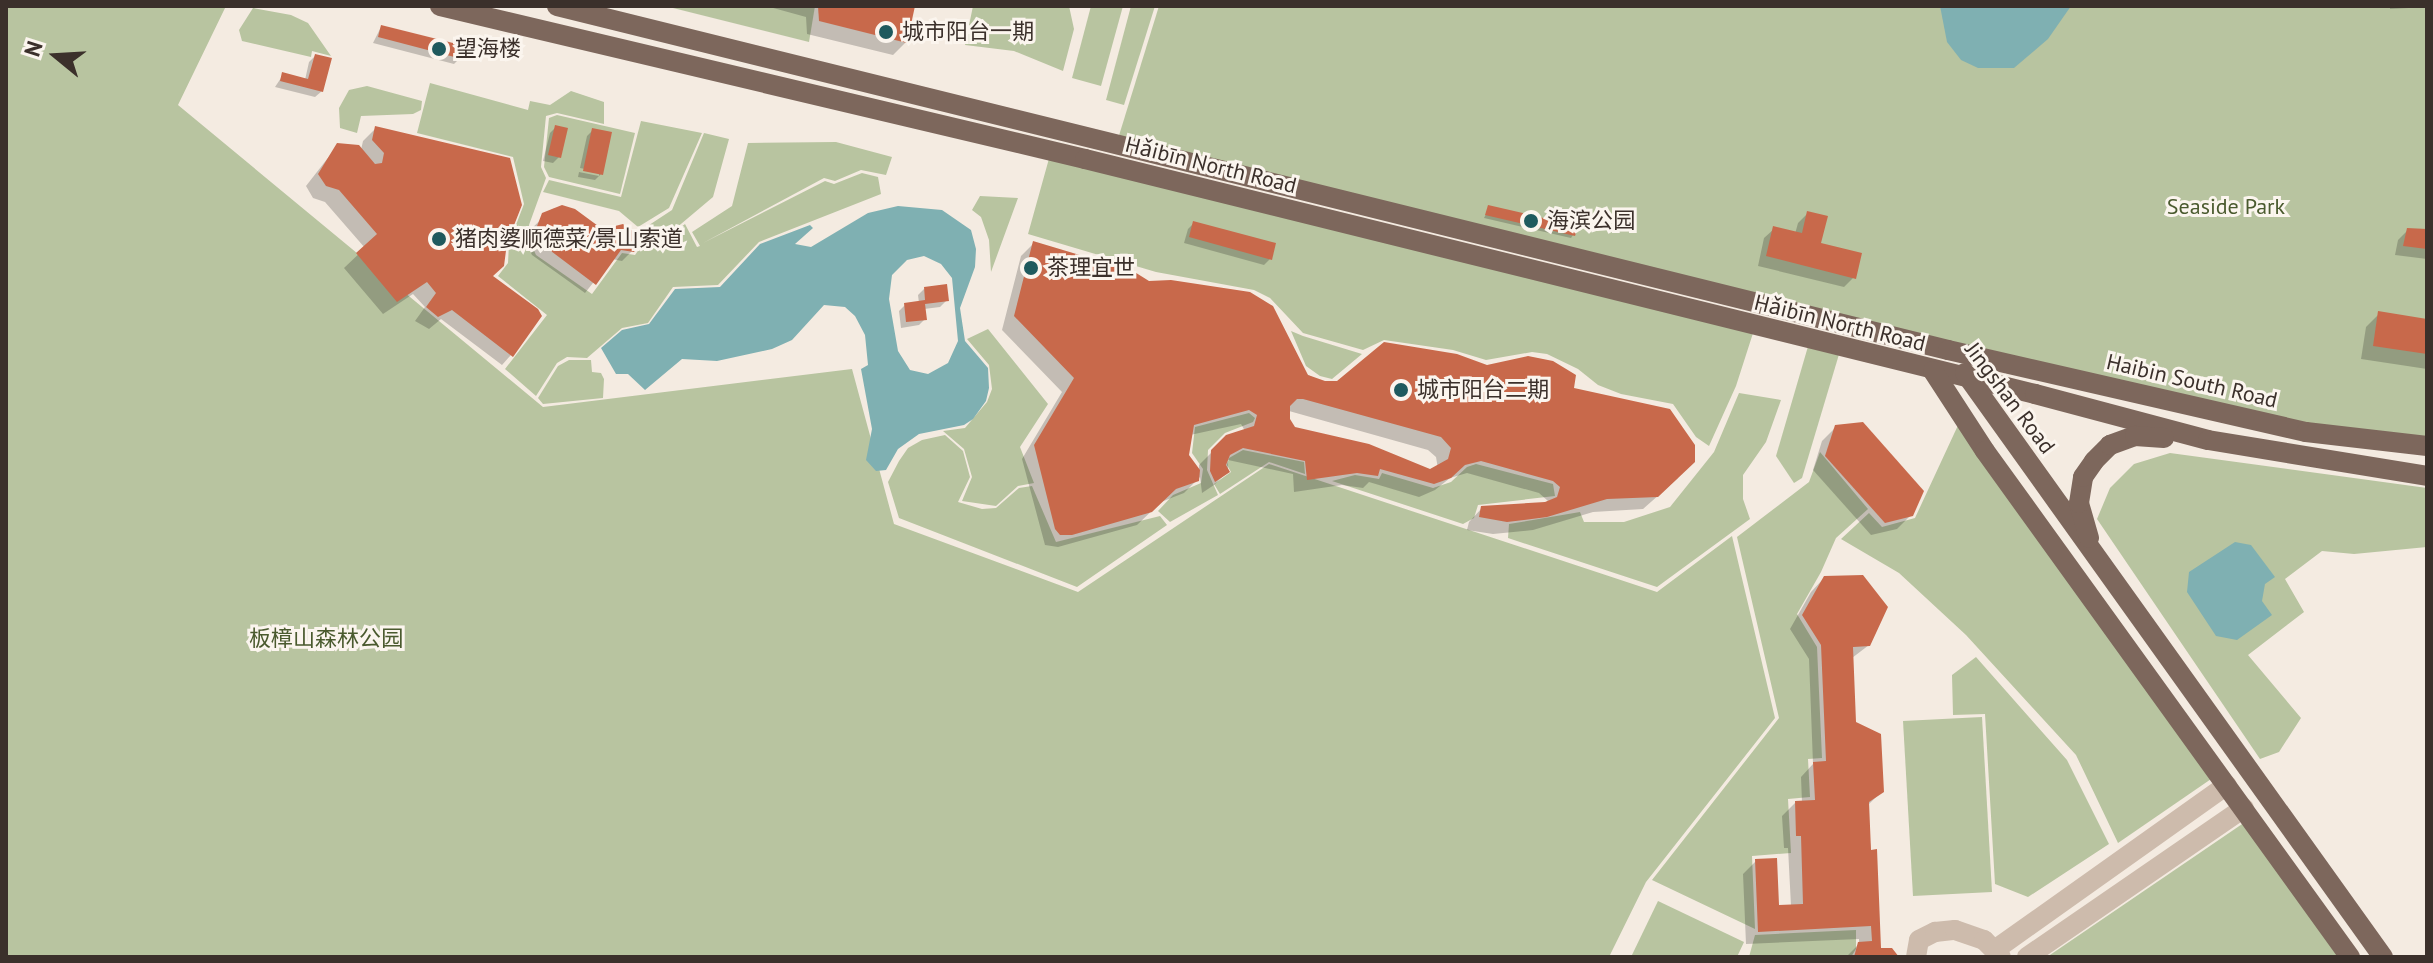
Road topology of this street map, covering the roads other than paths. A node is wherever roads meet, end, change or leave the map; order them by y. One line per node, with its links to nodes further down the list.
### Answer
1 (440, 6): 4 (main road, Hǎibīn North Road)
2 (557, 6): 3 (main road, Hǎibīn North Road)
3 (1948, 350): 4 (main road, Jingshan Road); 5 (main road, Jingshan Road); 7 (main road, Haibin South Road)
4 (1933, 371): 5 (main road, Hǎibīn North Road); 10 (main road, Jingshan Road)
5 (1969, 378): 6 (main road); 9 (main road, Jingshan Road)
6 (2208, 440): 8 (main road); 9 (main road)
7 (2427, 446)
8 (2427, 476)
9 (2093, 553): 16 (main road, Jingshan Road)
10 (2227, 785): 11 (main road, Jingshan Road); 12 (lane)
11 (2244, 808): 14 (lane); 15 (main road, Jingshan Road)
12 (1998, 953): 13 (lane)
13 (1916, 957)
14 (2027, 957)
15 (2350, 957)
16 (2383, 957)

